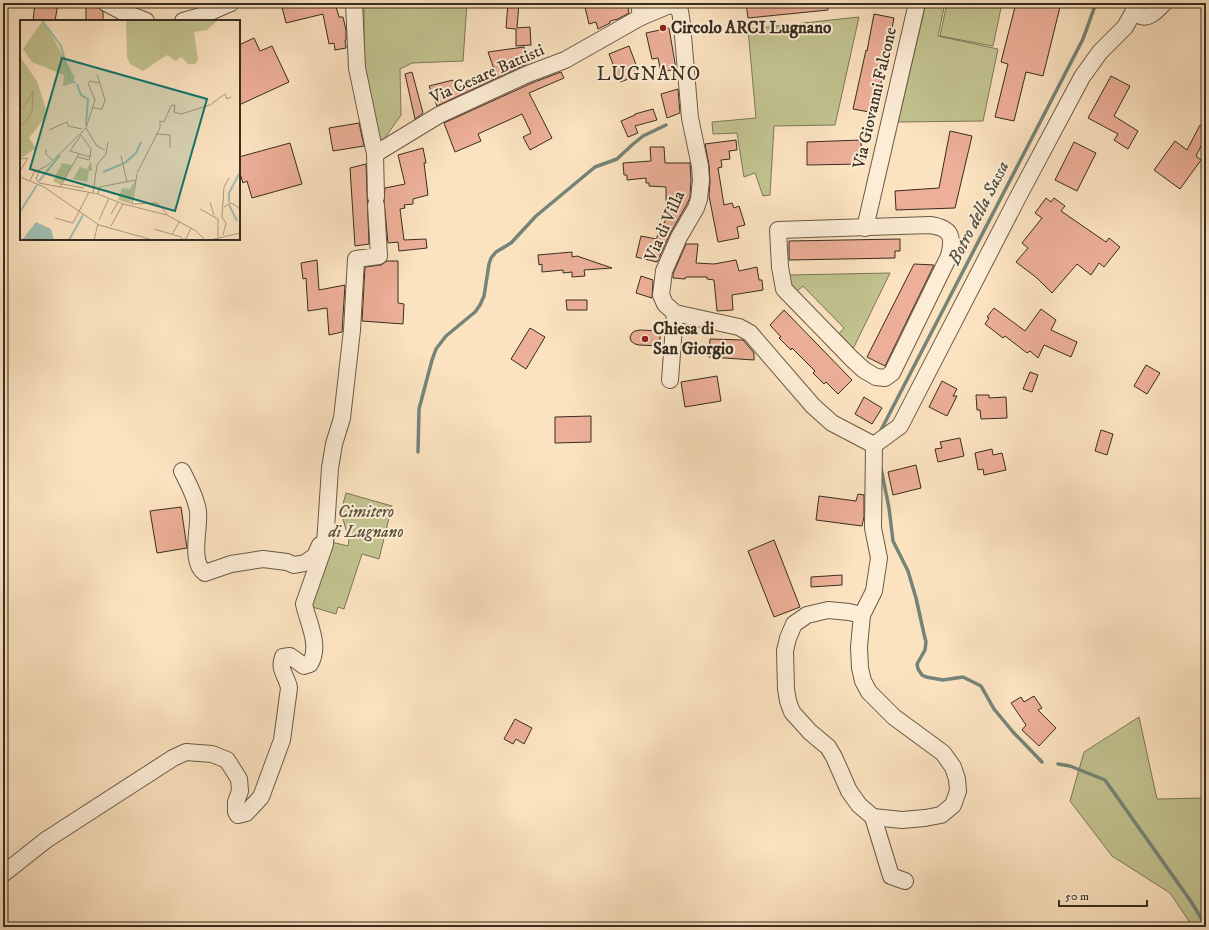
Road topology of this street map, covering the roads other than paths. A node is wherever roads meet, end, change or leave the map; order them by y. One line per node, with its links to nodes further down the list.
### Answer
1 (106, 3): 8 (street)
2 (231, 3): 9 (street)
3 (354, 3): 10 (street)
4 (672, 3): 7 (street, Via Cesare Battisti); 12 (street, Via di Villa)
5 (917, 3): 11 (street, Via Giovanni Falcone)
6 (1148, 8): 14 (street)
7 (640, 10): 10 (street, Via Cesare Battisti)
8 (143, 20)
9 (187, 20)
10 (375, 154): 16 (street)
11 (865, 228): 11 (street)
12 (675, 313): 13 (street); 14 (street)
13 (670, 380)
14 (874, 445): 17 (street)
15 (182, 471): 16 (street)
16 (326, 531): 19 (street)
17 (862, 615): 18 (street); 18 (street)
18 (873, 817): 20 (street)
19 (3, 874)
20 (905, 881)

